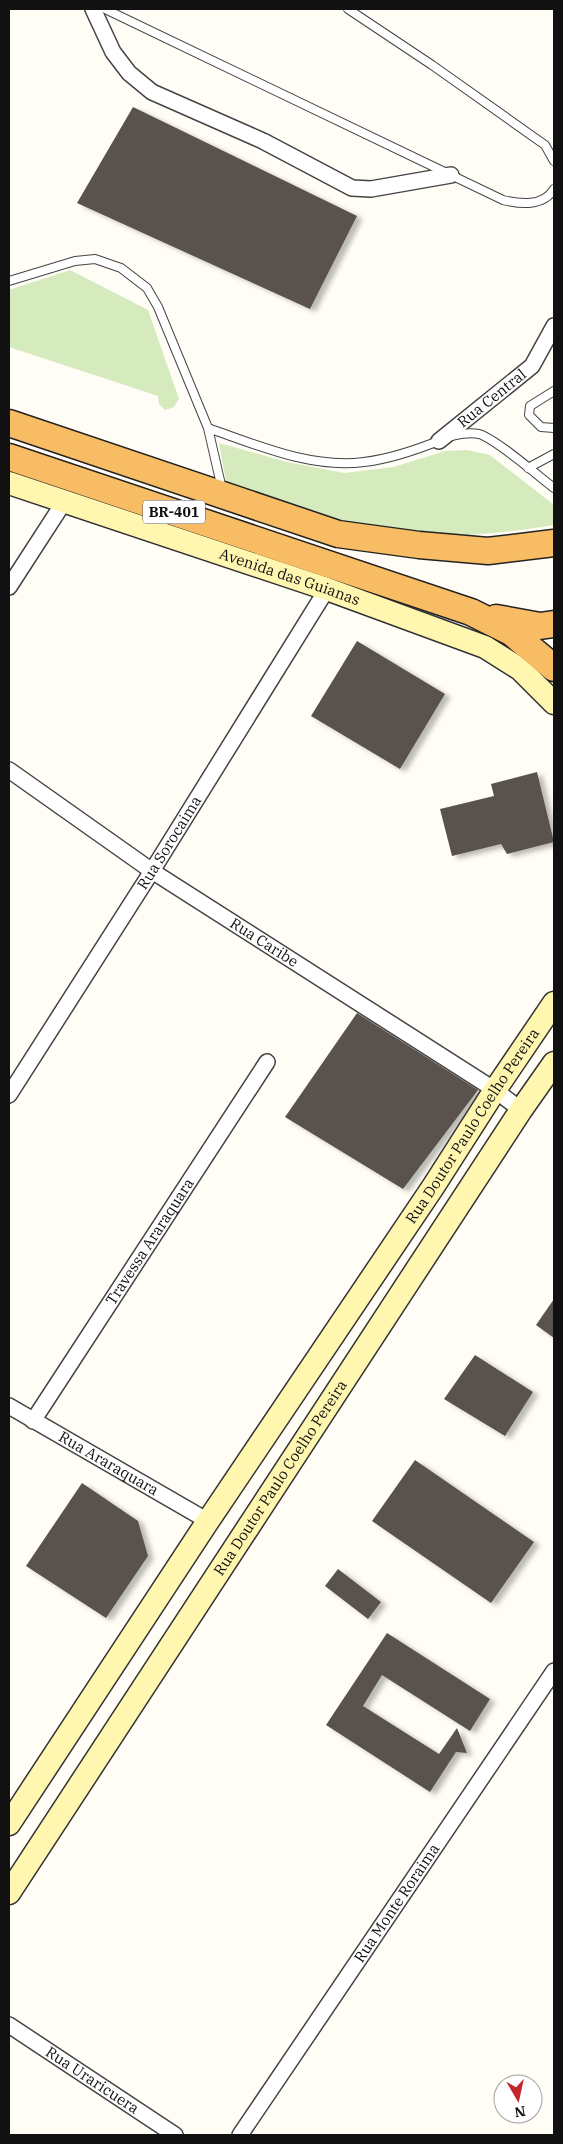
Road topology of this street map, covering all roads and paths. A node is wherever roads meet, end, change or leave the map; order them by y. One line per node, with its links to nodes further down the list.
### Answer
1 (93, 9): 5 (street)
2 (104, 9): 5 (lane)
3 (348, 9): 4 (lane)
4 (554, 161)
5 (451, 175): 6 (lane)
6 (554, 189)
7 (9, 282): 11 (lane)
8 (554, 326): 13 (street, Rua Central)
9 (554, 391): 12 (lane)
10 (9, 424): 19 (highway, BR-401)
11 (208, 428): 13 (lane); 19 (lane)
12 (554, 428)
13 (439, 441): 16 (lane)
14 (554, 454): 16 (lane)
15 (9, 457): 26 (highway, Avenida das Guianas / BR-401)
16 (528, 468): 18 (lane)
17 (9, 483): 20 (main road, Avenida das Guianas)
18 (554, 488)
19 (224, 496): 22 (highway, BR-401)
20 (64, 502): 24 (street); 25 (main road, Avenida das Guianas)
21 (554, 543): 22 (highway, BR-401)
22 (488, 551): 23 (highway)
23 (554, 559)
24 (9, 588)
25 (327, 590): 29 (main road, Avenida das Guianas); 31 (street, Rua Sorocaima)
26 (471, 612): 27 (highway); 28 (highway, Avenida das Guianas / BR-401)
27 (554, 624)
28 (554, 668)
29 (554, 703)
30 (9, 770): 31 (street, Rua Caribe)
31 (152, 871): 35 (street, Rua Caribe); 36 (street, Rua Sorocaima)
32 (554, 1003): 35 (main road, Rua Doutor Paulo Coelho Pereira)
33 (267, 1062): 39 (street, Travessa Araraquara)
34 (554, 1063): 37 (main road, Rua Doutor Paulo Coelho Pereira)
35 (495, 1090): 37 (street, Rua Caribe); 40 (main road, Rua Doutor Paulo Coelho Pereira)
36 (9, 1095)
37 (521, 1110): 43 (main road, Rua Doutor Paulo Coelho Pereira)
38 (9, 1406): 39 (street, Rua Araraquara)
39 (33, 1421): 40 (street, Rua Araraquara)
40 (208, 1522): 42 (main road, Rua Doutor Paulo Coelho Pereira)
41 (554, 1670): 46 (street, Rua Monte Roraima)
42 (9, 1824)
43 (9, 1892)
44 (9, 2025): 45 (street, Rua Uraricuera)
45 (175, 2135)
46 (240, 2135)

